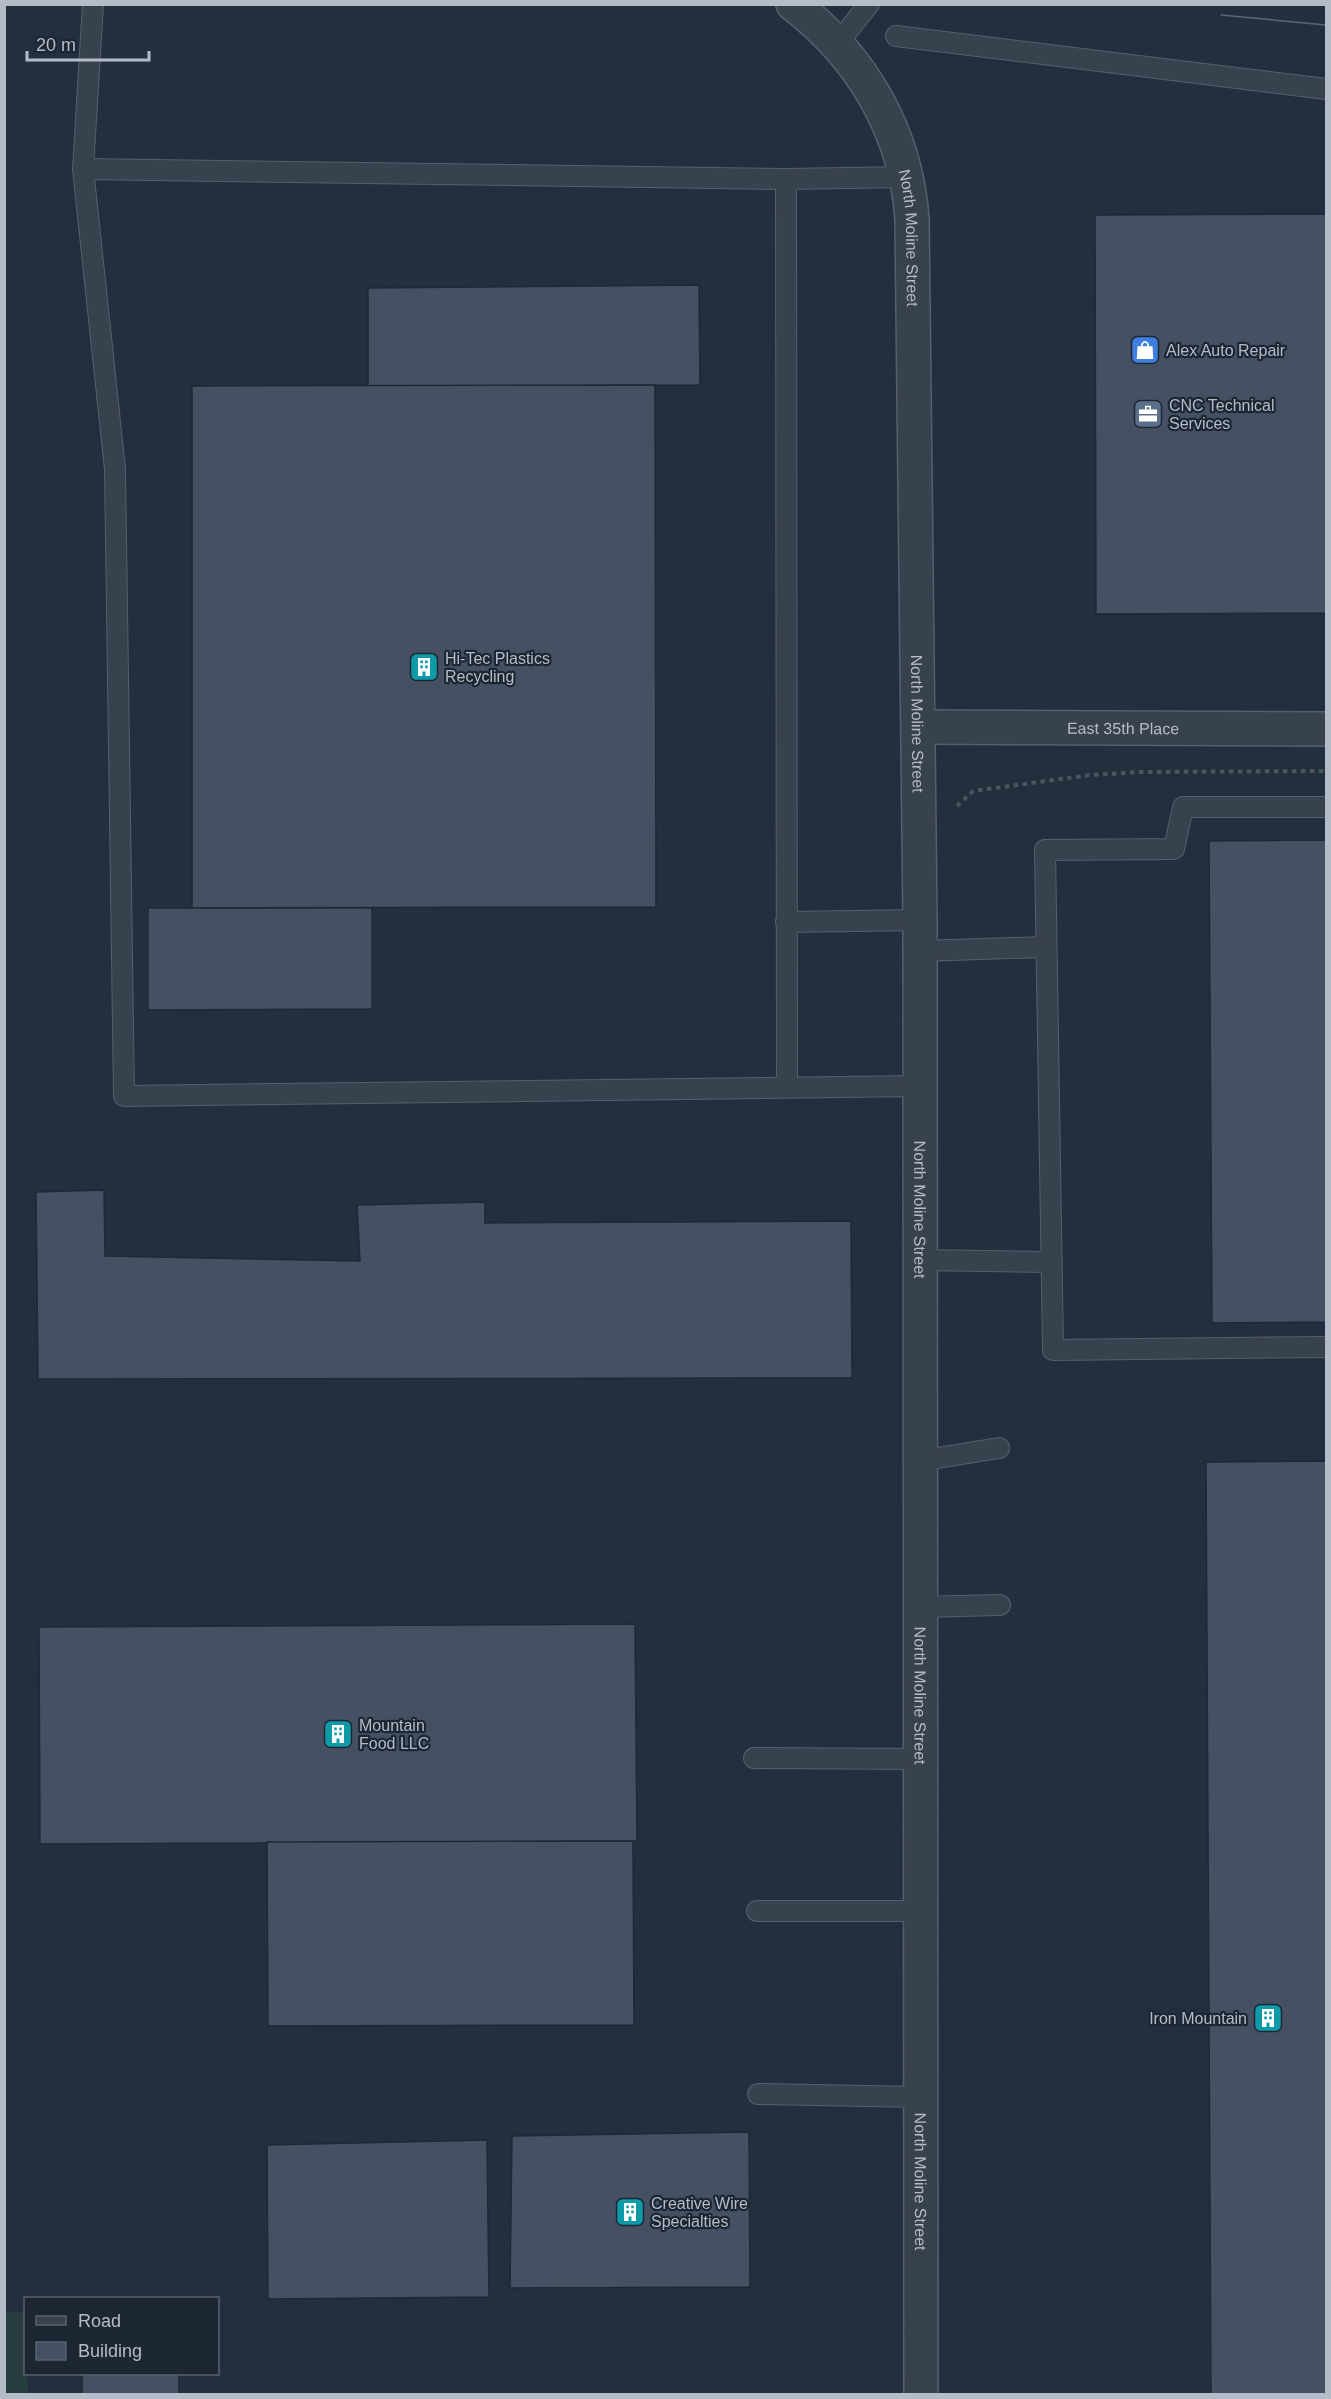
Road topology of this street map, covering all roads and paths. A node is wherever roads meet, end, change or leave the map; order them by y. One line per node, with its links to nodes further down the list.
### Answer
1 (93, 4): 7 (lane)
2 (793, 4): 5 (street, North Moline Street)
3 (869, 4): 5 (lane)
4 (896, 36): 6 (lane)
5 (838, 43): 8 (street, North Moline Street)
6 (1326, 89)
7 (83, 169): 9 (lane); 18 (lane)
8 (908, 177): 9 (lane); 10 (street, North Moline Street)
9 (786, 179): 15 (lane)
10 (919, 727): 11 (street, East 35th Place); 14 (street, North Moline Street)
11 (1326, 729)
12 (1326, 771): 14 (path)
13 (1326, 807): 17 (lane)
14 (919, 810): 16 (street, North Moline Street)
15 (786, 922): 16 (lane); 18 (lane)
16 (920, 936): 17 (lane); 19 (street, North Moline Street)
17 (1045, 947): 21 (lane)
18 (787, 1086): 19 (lane)
19 (920, 1086): 20 (street, North Moline Street)
20 (920, 1260): 21 (lane); 24 (street, North Moline Street)
21 (1052, 1262): 22 (lane)
22 (1326, 1347)
23 (999, 1448): 24 (lane)
24 (919, 1461): 26 (street, North Moline Street)
25 (1000, 1605): 26 (lane)
26 (919, 1607): 28 (street, North Moline Street)
27 (754, 1758): 28 (lane)
28 (919, 1759): 30 (street, North Moline Street)
29 (757, 1911): 30 (lane)
30 (919, 1911): 32 (street, North Moline Street)
31 (758, 2094): 32 (lane)
32 (919, 2097): 33 (street, North Moline Street)
33 (921, 2394)

